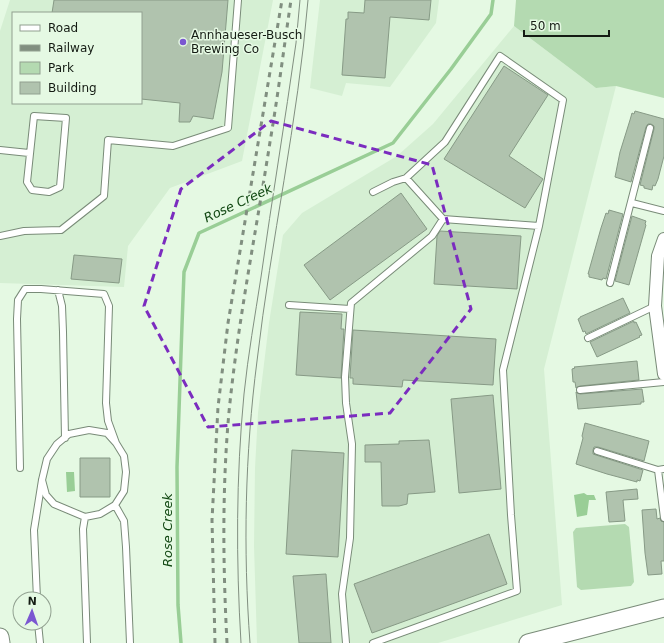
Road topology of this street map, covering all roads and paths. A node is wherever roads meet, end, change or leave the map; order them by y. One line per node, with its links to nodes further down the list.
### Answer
1 (238, 0): 11 (lane)
2 (650, 128): 7 (lane)
3 (0, 150): 4 (lane)
4 (29, 153): 4 (lane)
5 (406, 178): 6 (lane); 9 (lane); 10 (lane)
6 (373, 192)
7 (632, 203): 8 (lane); 13 (lane)
8 (664, 212)
9 (443, 219): 10 (lane); 17 (lane)
10 (539, 226): 41 (lane)
11 (0, 236)
12 (664, 239): 16 (street)
13 (610, 283)
14 (58, 290): 23 (lane); 24 (lane); 26 (lane)
15 (289, 305): 17 (lane)
16 (655, 306): 18 (street); 19 (lane)
17 (350, 310): 40 (lane)
18 (662, 335): 20 (street)
19 (588, 338)
20 (664, 374)
21 (664, 382): 22 (lane)
22 (580, 390)
23 (65, 438): 24 (lane); 28 (lane)
24 (116, 442): 29 (lane)
25 (597, 451): 27 (lane)
26 (20, 468)
27 (661, 469): 31 (lane)
28 (42, 480): 30 (lane); 32 (lane)
29 (115, 505): 30 (lane); 39 (lane)
30 (85, 517): 38 (lane)
31 (664, 518)
32 (37, 591)
33 (664, 608): 42 (street)
34 (39, 631): 37 (lane)
35 (0, 637): 36 (street)
36 (1, 643)
37 (40, 643)
38 (87, 643)
39 (130, 643)
40 (346, 643)
41 (373, 643)
42 (528, 643)

